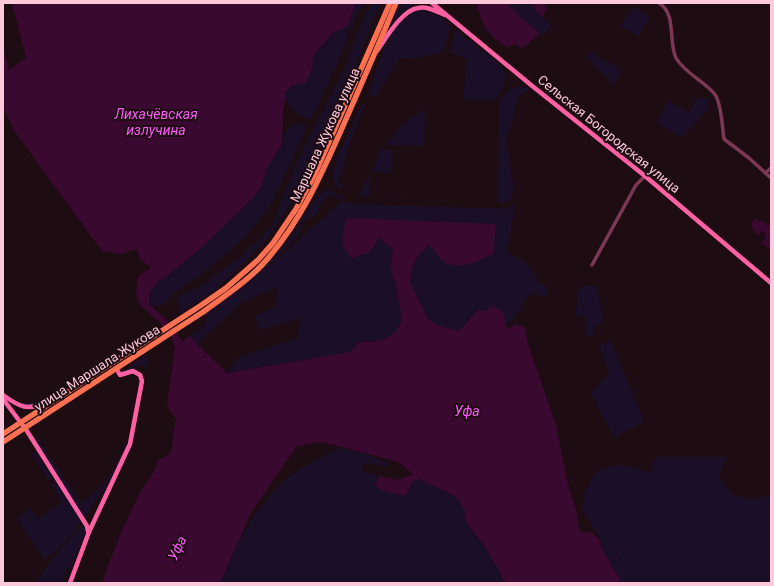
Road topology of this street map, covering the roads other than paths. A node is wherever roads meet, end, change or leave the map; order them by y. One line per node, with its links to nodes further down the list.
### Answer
1 (390, 3): 13 (main road, Маршала Жукова улица)
2 (396, 3): 6 (main road, Маршала Жукова улица)
3 (432, 3): 5 (main road, Сельская Богородская улица)
4 (659, 3): 8 (street)
5 (448, 16): 6 (main road); 9 (main road, Сельская Богородская улица)
6 (374, 55): 13 (main road, Маршала Жукова улица)
7 (771, 168): 8 (street)
8 (765, 173): 10 (street)
9 (645, 176): 11 (street); 12 (main road, Сельская Богородская улица)
10 (771, 178)
11 (592, 265)
12 (771, 283)
13 (201, 309): 14 (main road, улица Маршала Жукова)
14 (142, 348): 15 (main road, улица Маршала Жукова); 18 (main road, улица Маршала Жукова)
15 (116, 368): 20 (main road, улица Маршала Жукова); 23 (main road)
16 (3, 395): 18 (main road)
17 (3, 399): 19 (main road)
18 (52, 402): 19 (main road, улица Маршала Жукова)
19 (20, 423): 20 (main road); 21 (main road, улица Маршала Жукова)
20 (24, 429): 22 (main road, улица Маршала Жукова); 23 (main road)
21 (3, 434)
22 (3, 442)
23 (88, 532): 24 (main road)
24 (70, 583)

